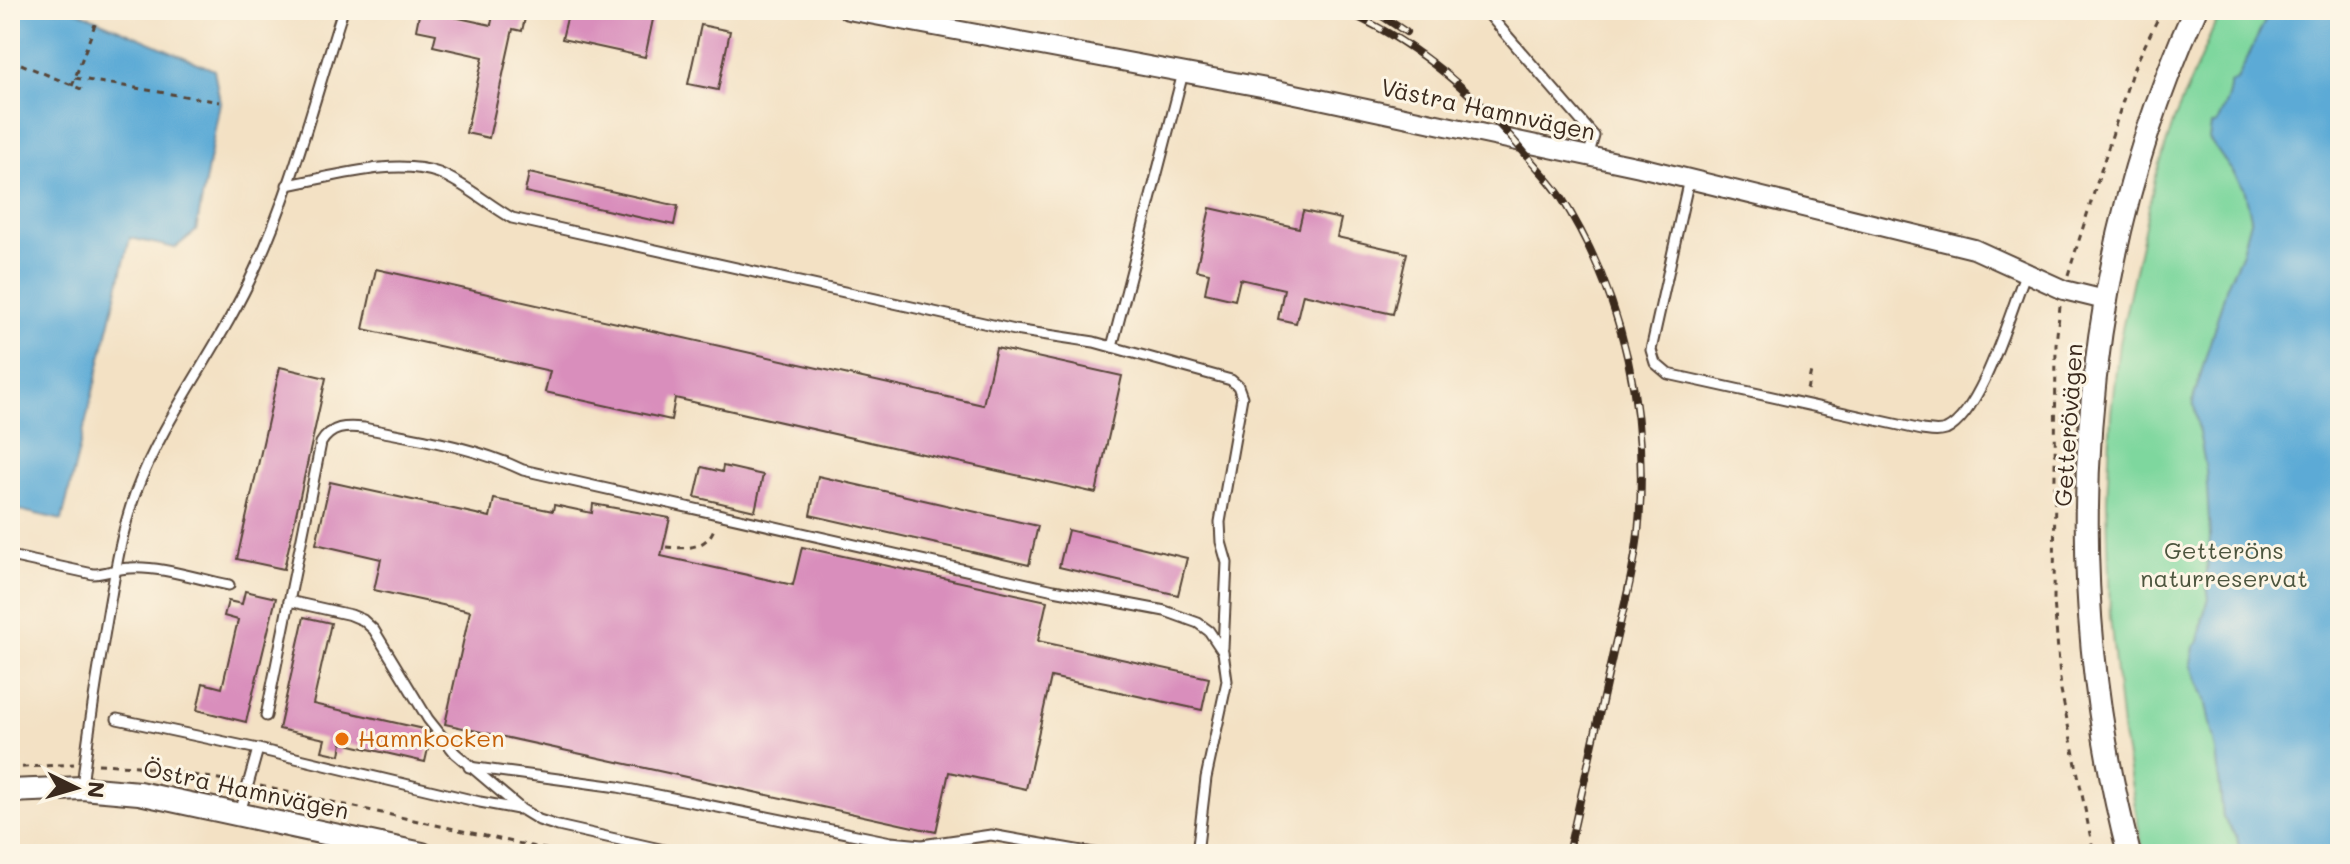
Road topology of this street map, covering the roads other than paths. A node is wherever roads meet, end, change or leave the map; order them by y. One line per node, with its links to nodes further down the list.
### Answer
1 (343, 10): 8 (lane)
2 (848, 10): 5 (street, Västra Hamnvägen)
3 (1485, 10): 6 (lane)
4 (2195, 10): 10 (street, Getterövägen)
5 (1183, 73): 6 (street, Västra Hamnvägen); 11 (lane)
6 (1588, 157): 7 (street, Västra Hamnvägen)
7 (1689, 179): 9 (street, Västra Hamnvägen); 9 (lane)
8 (287, 185): 11 (lane); 13 (lane)
9 (2026, 272): 10 (street, Västra Hamnvägen)
10 (2105, 300): 29 (street, Getterövägen)
11 (1112, 347): 16 (lane)
12 (10, 556): 13 (lane)
13 (115, 570): 14 (lane); 21 (lane)
14 (229, 585)
15 (289, 601): 16 (lane); 17 (lane); 20 (lane)
16 (1223, 652): 28 (lane)
17 (266, 716)
18 (117, 719): 19 (lane)
19 (258, 749): 23 (lane); 24 (lane)
20 (469, 767): 23 (lane); 27 (lane)
21 (82, 788): 22 (street, Östra Hamnvägen); 24 (street, Östra Hamnvägen)
22 (10, 791)
23 (521, 809): 26 (lane)
24 (240, 813): 25 (street, Östra Hamnvägen)
25 (422, 854)
26 (682, 854)
27 (1099, 854)
28 (1197, 854)
29 (2129, 854)

